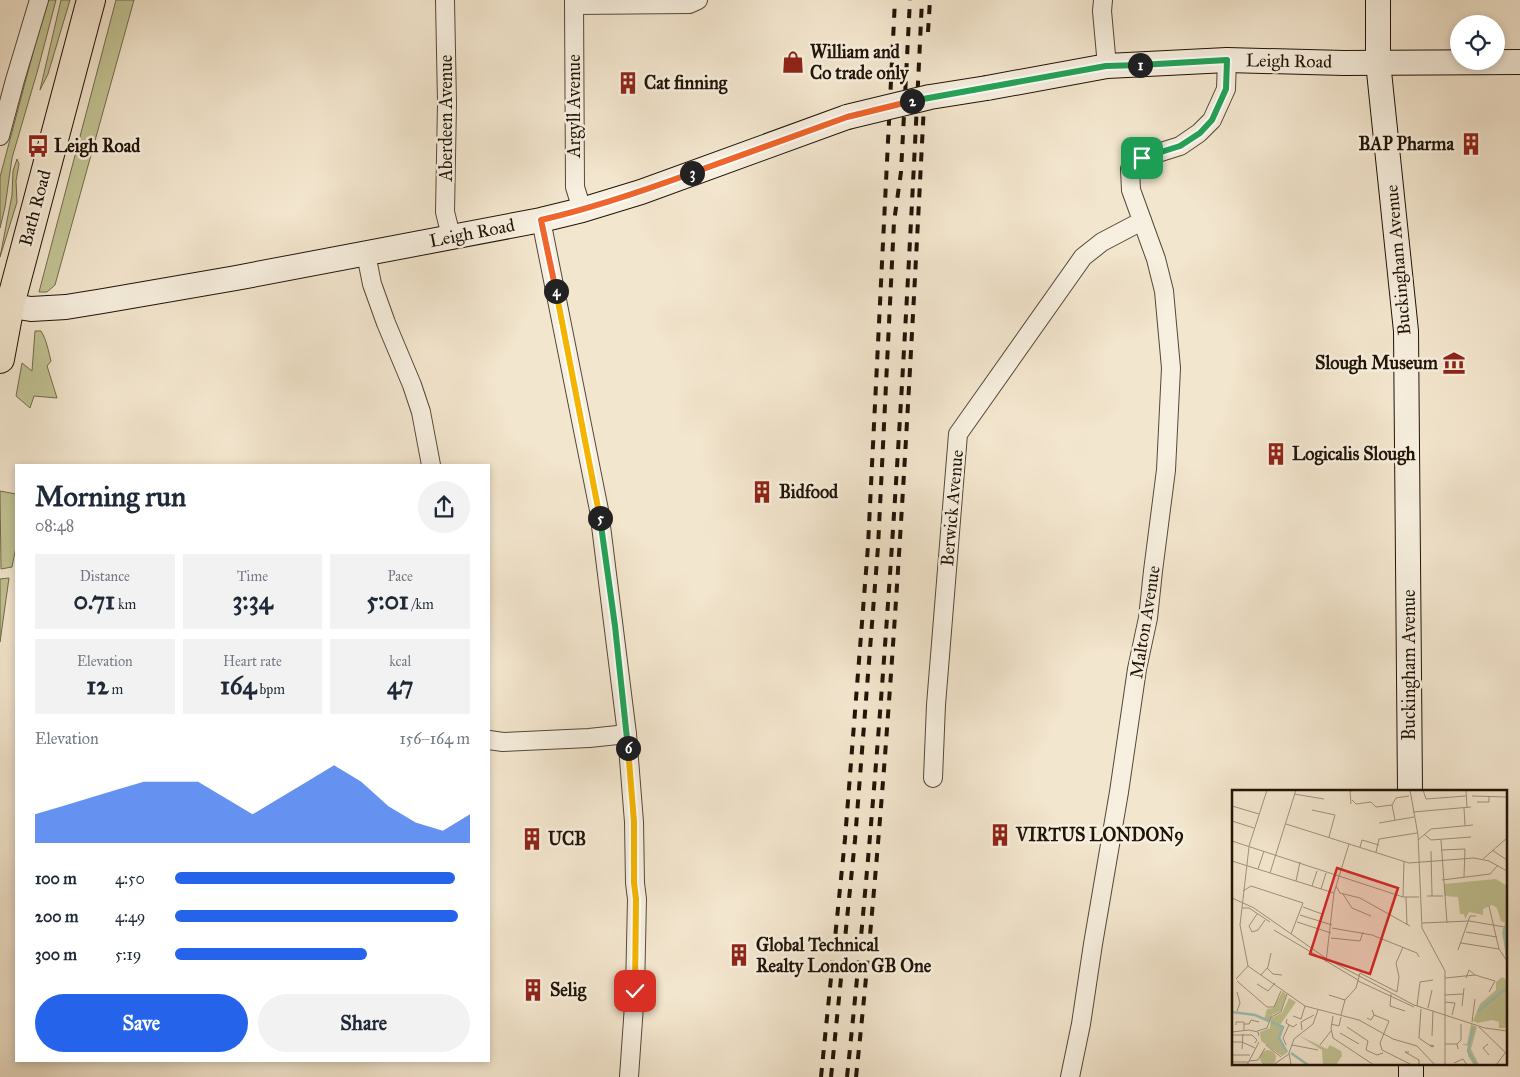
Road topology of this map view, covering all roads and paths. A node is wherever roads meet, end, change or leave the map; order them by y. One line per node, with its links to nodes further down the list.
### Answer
1 (40, 0): 12 (street)
2 (91, 0): 18 (main road, Bath Road)
3 (446, 0): 16 (street, Aberdeen Avenue)
4 (698, 0): 7 (street)
5 (1103, 0): 11 (street)
6 (1378, 0): 9 (street, Buckingham Avenue)
7 (574, 3): 13 (street, Argyll Avenue)
8 (1227, 60): 9 (street, Leigh Road); 11 (street, Leigh Road); 15 (street, Malton Avenue)
9 (1378, 62): 10 (street, Leigh Road); 24 (street, Buckingham Avenue)
10 (1520, 62)
11 (1106, 66): 13 (street, Leigh Road, bridge)
12 (0, 136)
13 (582, 210): 14 (street, Leigh Road)
14 (541, 220): 16 (street, Leigh Road); 21 (street)
15 (1142, 221): 23 (street, Berwick Avenue); 27 (street, Malton Avenue)
16 (451, 236): 17 (street, Leigh Road)
17 (366, 254): 18 (street, Leigh Road); 20 (street)
18 (5, 305): 19 (main road, Bath Road)
19 (0, 359)
20 (430, 464)
21 (627, 734): 22 (street); 26 (street)
22 (490, 740)
23 (933, 778)
24 (1410, 790)
25 (1411, 1064): 28 (street)
26 (630, 1077)
27 (1070, 1077)
28 (1411, 1077)

